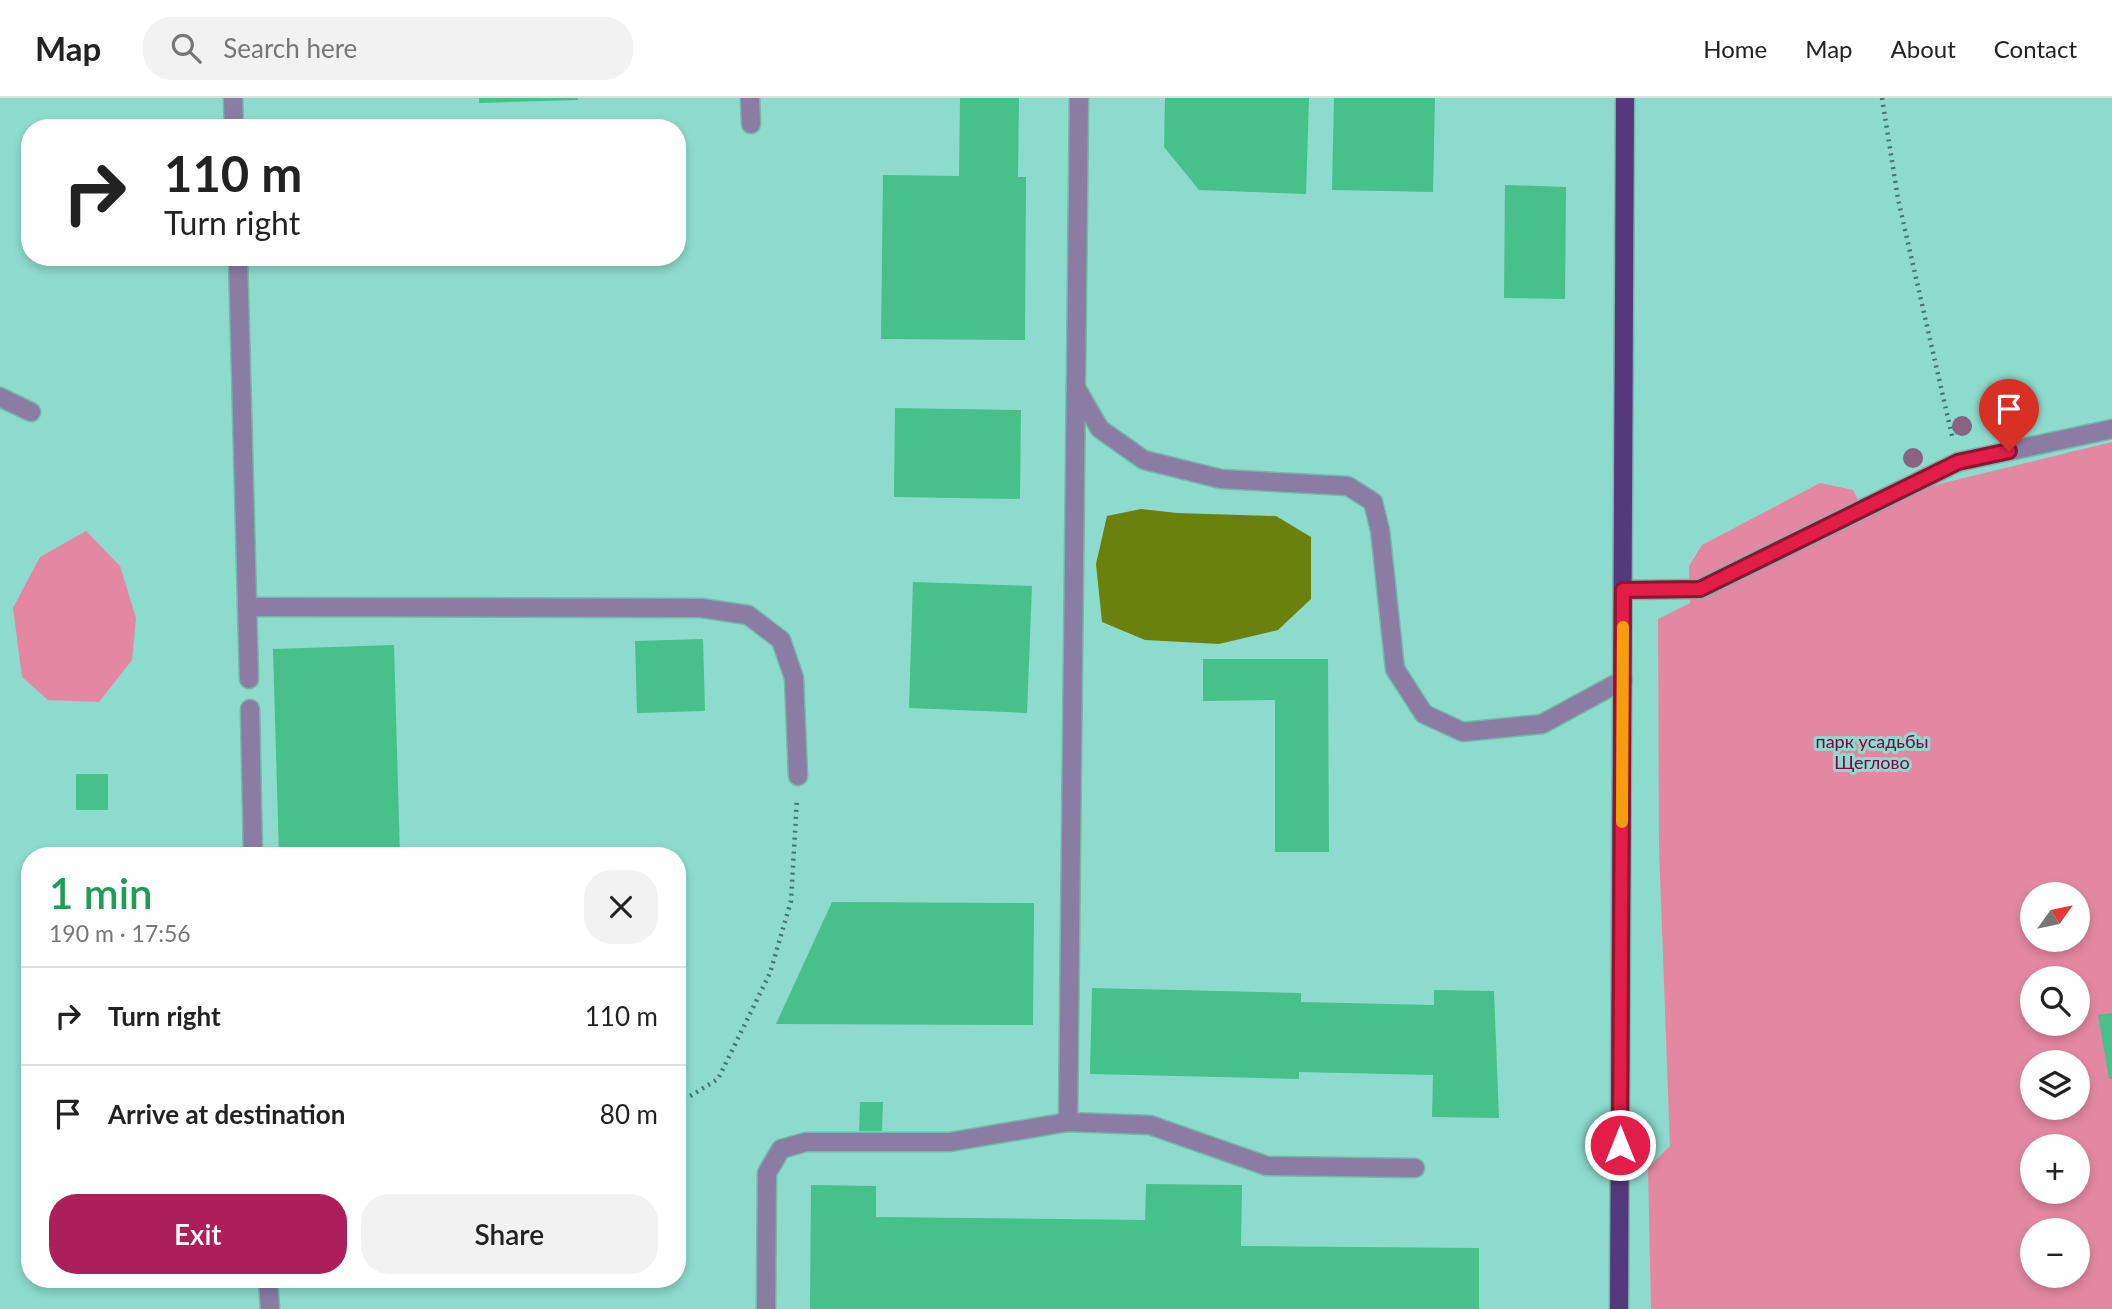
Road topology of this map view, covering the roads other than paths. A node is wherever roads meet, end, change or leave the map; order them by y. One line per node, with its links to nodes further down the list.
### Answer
1 (233, 98): 5 (lane)
2 (750, 98): 6 (lane)
3 (1079, 98): 8 (lane)
4 (1625, 98): 12 (main road)
5 (234, 119)
6 (751, 124)
7 (238, 266): 13 (lane)
8 (1075, 386): 15 (lane); 19 (lane)
9 (0, 397): 10 (lane)
10 (31, 412)
11 (2112, 429): 12 (lane)
12 (1623, 590): 15 (main road)
13 (247, 607): 14 (lane); 17 (lane)
14 (249, 679)
15 (1623, 680): 24 (main road)
16 (250, 709): 18 (lane)
17 (798, 776)
18 (253, 847)
19 (1068, 1122): 20 (lane); 23 (lane)
20 (1415, 1168)
21 (269, 1288): 22 (lane)
22 (270, 1309)
23 (766, 1309)
24 (1619, 1309)

